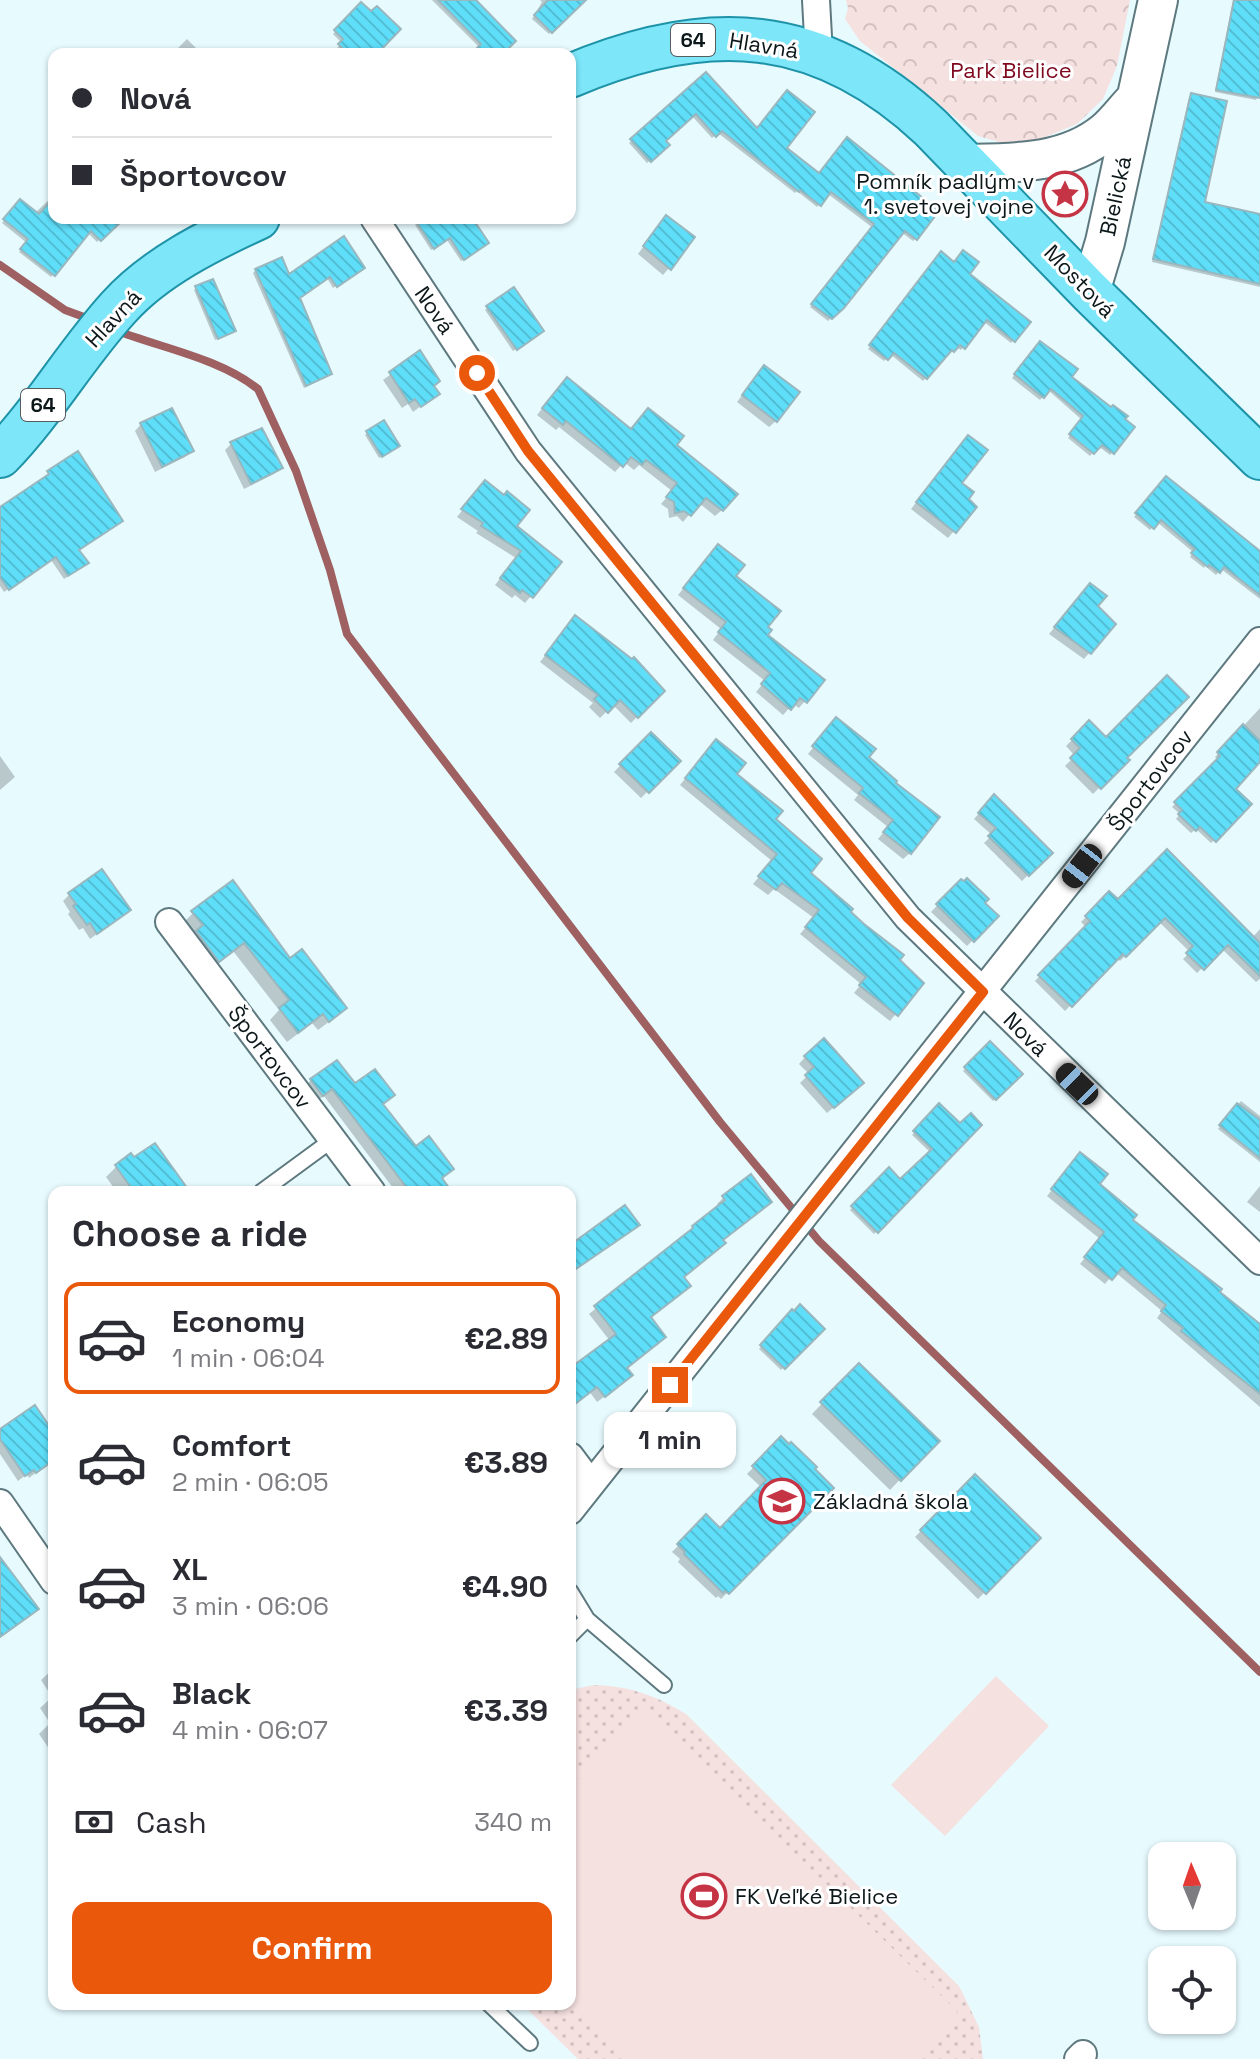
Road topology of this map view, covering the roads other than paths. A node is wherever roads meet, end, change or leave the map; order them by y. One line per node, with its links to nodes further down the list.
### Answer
1 (816, 0): 3 (street)
2 (1158, 0): 5 (main road, Bielická)
3 (819, 55): 4 (main road, Hlavná / 64); 6 (main road, Mostová / 64)
4 (576, 74)
5 (1135, 100): 6 (main road, Bielická); 9 (main road, Bielická)
6 (967, 164): 9 (main road, Mostová / 64)
7 (247, 224): 10 (main road, Hlavná / 64)
8 (378, 224): 14 (street, Nová)
9 (1090, 292): 11 (main road, Mostová / 64)
10 (0, 456)
11 (1260, 458)
12 (1260, 641): 14 (street, Športovcov)
13 (169, 922): 15 (street, Športovcov)
14 (983, 992): 18 (street, Nová); 20 (street, Športovcov)
15 (332, 1140): 16 (lane); 17 (street, Športovcov)
16 (269, 1186)
17 (367, 1186)
18 (1260, 1261)
19 (576, 1464): 20 (street)
20 (591, 1484): 22 (street, Športovcov)
21 (0, 1503): 23 (street)
22 (576, 1503)
23 (48, 1572)
24 (576, 1601): 25 (lane)
25 (587, 1619): 26 (lane); 27 (lane)
26 (576, 1630)
27 (664, 1685)
28 (495, 2010): 29 (lane)
29 (530, 2043)

